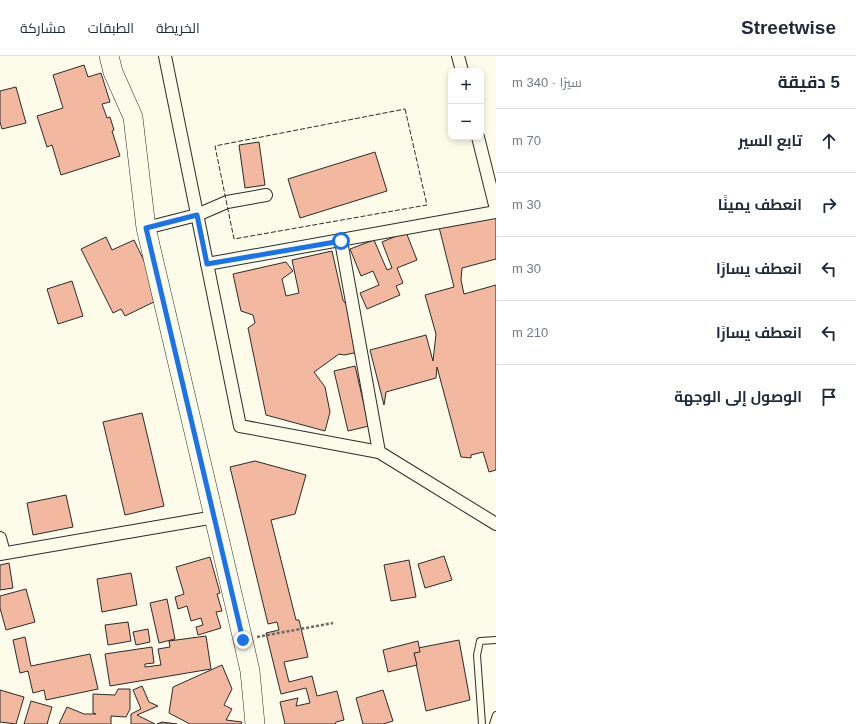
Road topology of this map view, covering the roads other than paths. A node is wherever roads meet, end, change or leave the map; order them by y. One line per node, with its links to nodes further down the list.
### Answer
1 (109, 56): 9 (main road)
2 (165, 56): 8 (street)
3 (458, 56): 4 (street)
4 (461, 68)
5 (479, 140): 7 (street)
6 (266, 194): 8 (street)
7 (496, 210): 10 (street)
8 (197, 215): 9 (street); 11 (street)
9 (146, 228): 13 (main road)
10 (341, 241): 11 (street); 12 (street)
11 (207, 264): 12 (street)
12 (379, 452): 14 (street)
13 (215, 517): 16 (street); 19 (main road)
14 (496, 524)
15 (0, 538): 16 (street)
16 (2, 553)
17 (496, 640): 20 (lane)
18 (496, 715): 21 (lane)
19 (255, 724)
20 (482, 724)
21 (493, 724)

